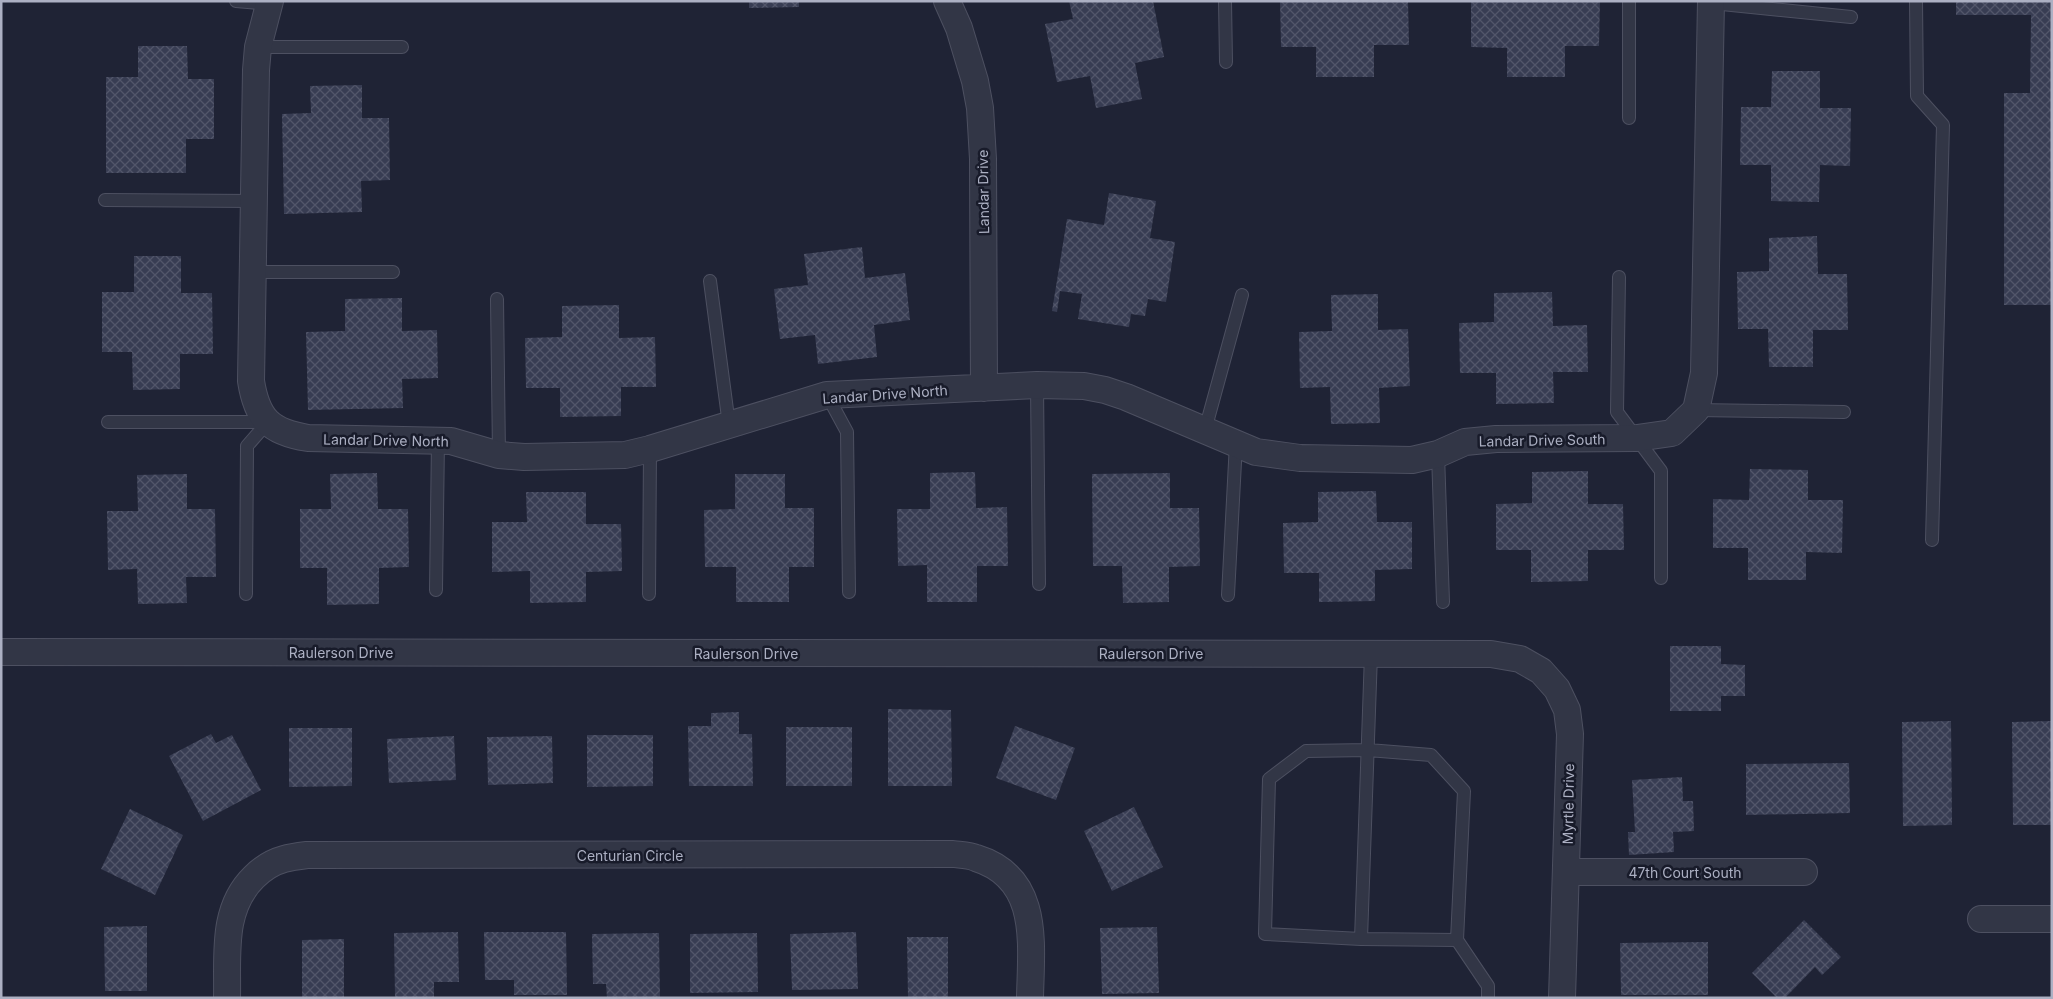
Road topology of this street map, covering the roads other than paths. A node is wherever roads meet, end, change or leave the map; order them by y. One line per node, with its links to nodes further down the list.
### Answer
1 (236, 1): 7 (lane)
2 (947, 1): 22 (street, Landar Drive)
3 (1225, 1): 11 (lane)
4 (1629, 1): 12 (lane)
5 (1916, 1): 36 (lane)
6 (1711, 2): 8 (lane); 24 (street)
7 (269, 3): 9 (street, Landar Drive North)
8 (1851, 17)
9 (258, 47): 10 (lane); 14 (street, Landar Drive North)
10 (402, 48)
11 (1226, 62)
12 (1630, 118)
13 (105, 200): 14 (lane)
14 (253, 201): 15 (street, Landar Drive North)
15 (252, 272): 16 (lane); 27 (street, Landar Drive North)
16 (393, 272)
17 (1620, 276): 30 (lane)
18 (710, 281): 28 (lane)
19 (1242, 295): 29 (lane)
20 (497, 299): 35 (lane)
21 (1037, 385): 22 (street, Landar Drive South); 29 (street, Landar Drive South); 38 (lane)
22 (984, 388): 23 (street, Landar Drive North)
23 (827, 395): 28 (street, Landar Drive North); 40 (lane)
24 (1696, 410): 25 (lane); 30 (street, Landar Drive South)
25 (1844, 412)
26 (108, 422): 27 (lane)
27 (268, 422): 31 (street, Landar Drive North); 41 (lane)
28 (729, 425): 33 (street, Landar Drive North)
29 (1205, 430): 32 (street, Landar Drive South)
30 (1637, 438): 34 (street, Landar Drive South); 37 (lane)
31 (438, 440): 35 (street, Landar Drive North); 39 (lane)
32 (1236, 443): 34 (street, Landar Drive South); 43 (lane)
33 (650, 449): 35 (street, Landar Drive North); 42 (lane)
34 (1438, 454): 44 (lane)
35 (499, 455)
36 (1932, 540)
37 (1661, 578)
38 (1039, 584)
39 (436, 590)
40 (849, 592)
41 (246, 594)
42 (649, 594)
43 (1228, 595)
44 (1443, 602)
45 (1, 652): 46 (street, Raulerson Drive)
46 (1371, 654): 47 (street, Raulerson Drive); 48 (lane)
47 (1492, 654): 49 (street, Myrtle Drive)
48 (1368, 750): 53 (lane); 53 (lane); 54 (lane)
49 (1566, 872): 50 (street, 47th Court South); 58 (street, Myrtle Drive)
50 (1804, 872)
51 (1981, 918): 52 (street)
52 (2052, 919)
53 (1361, 939): 54 (lane)
54 (1457, 940): 57 (lane)
55 (227, 998): 56 (street, Centurian Circle)
56 (1030, 998)
57 (1488, 998)
58 (1562, 998)

